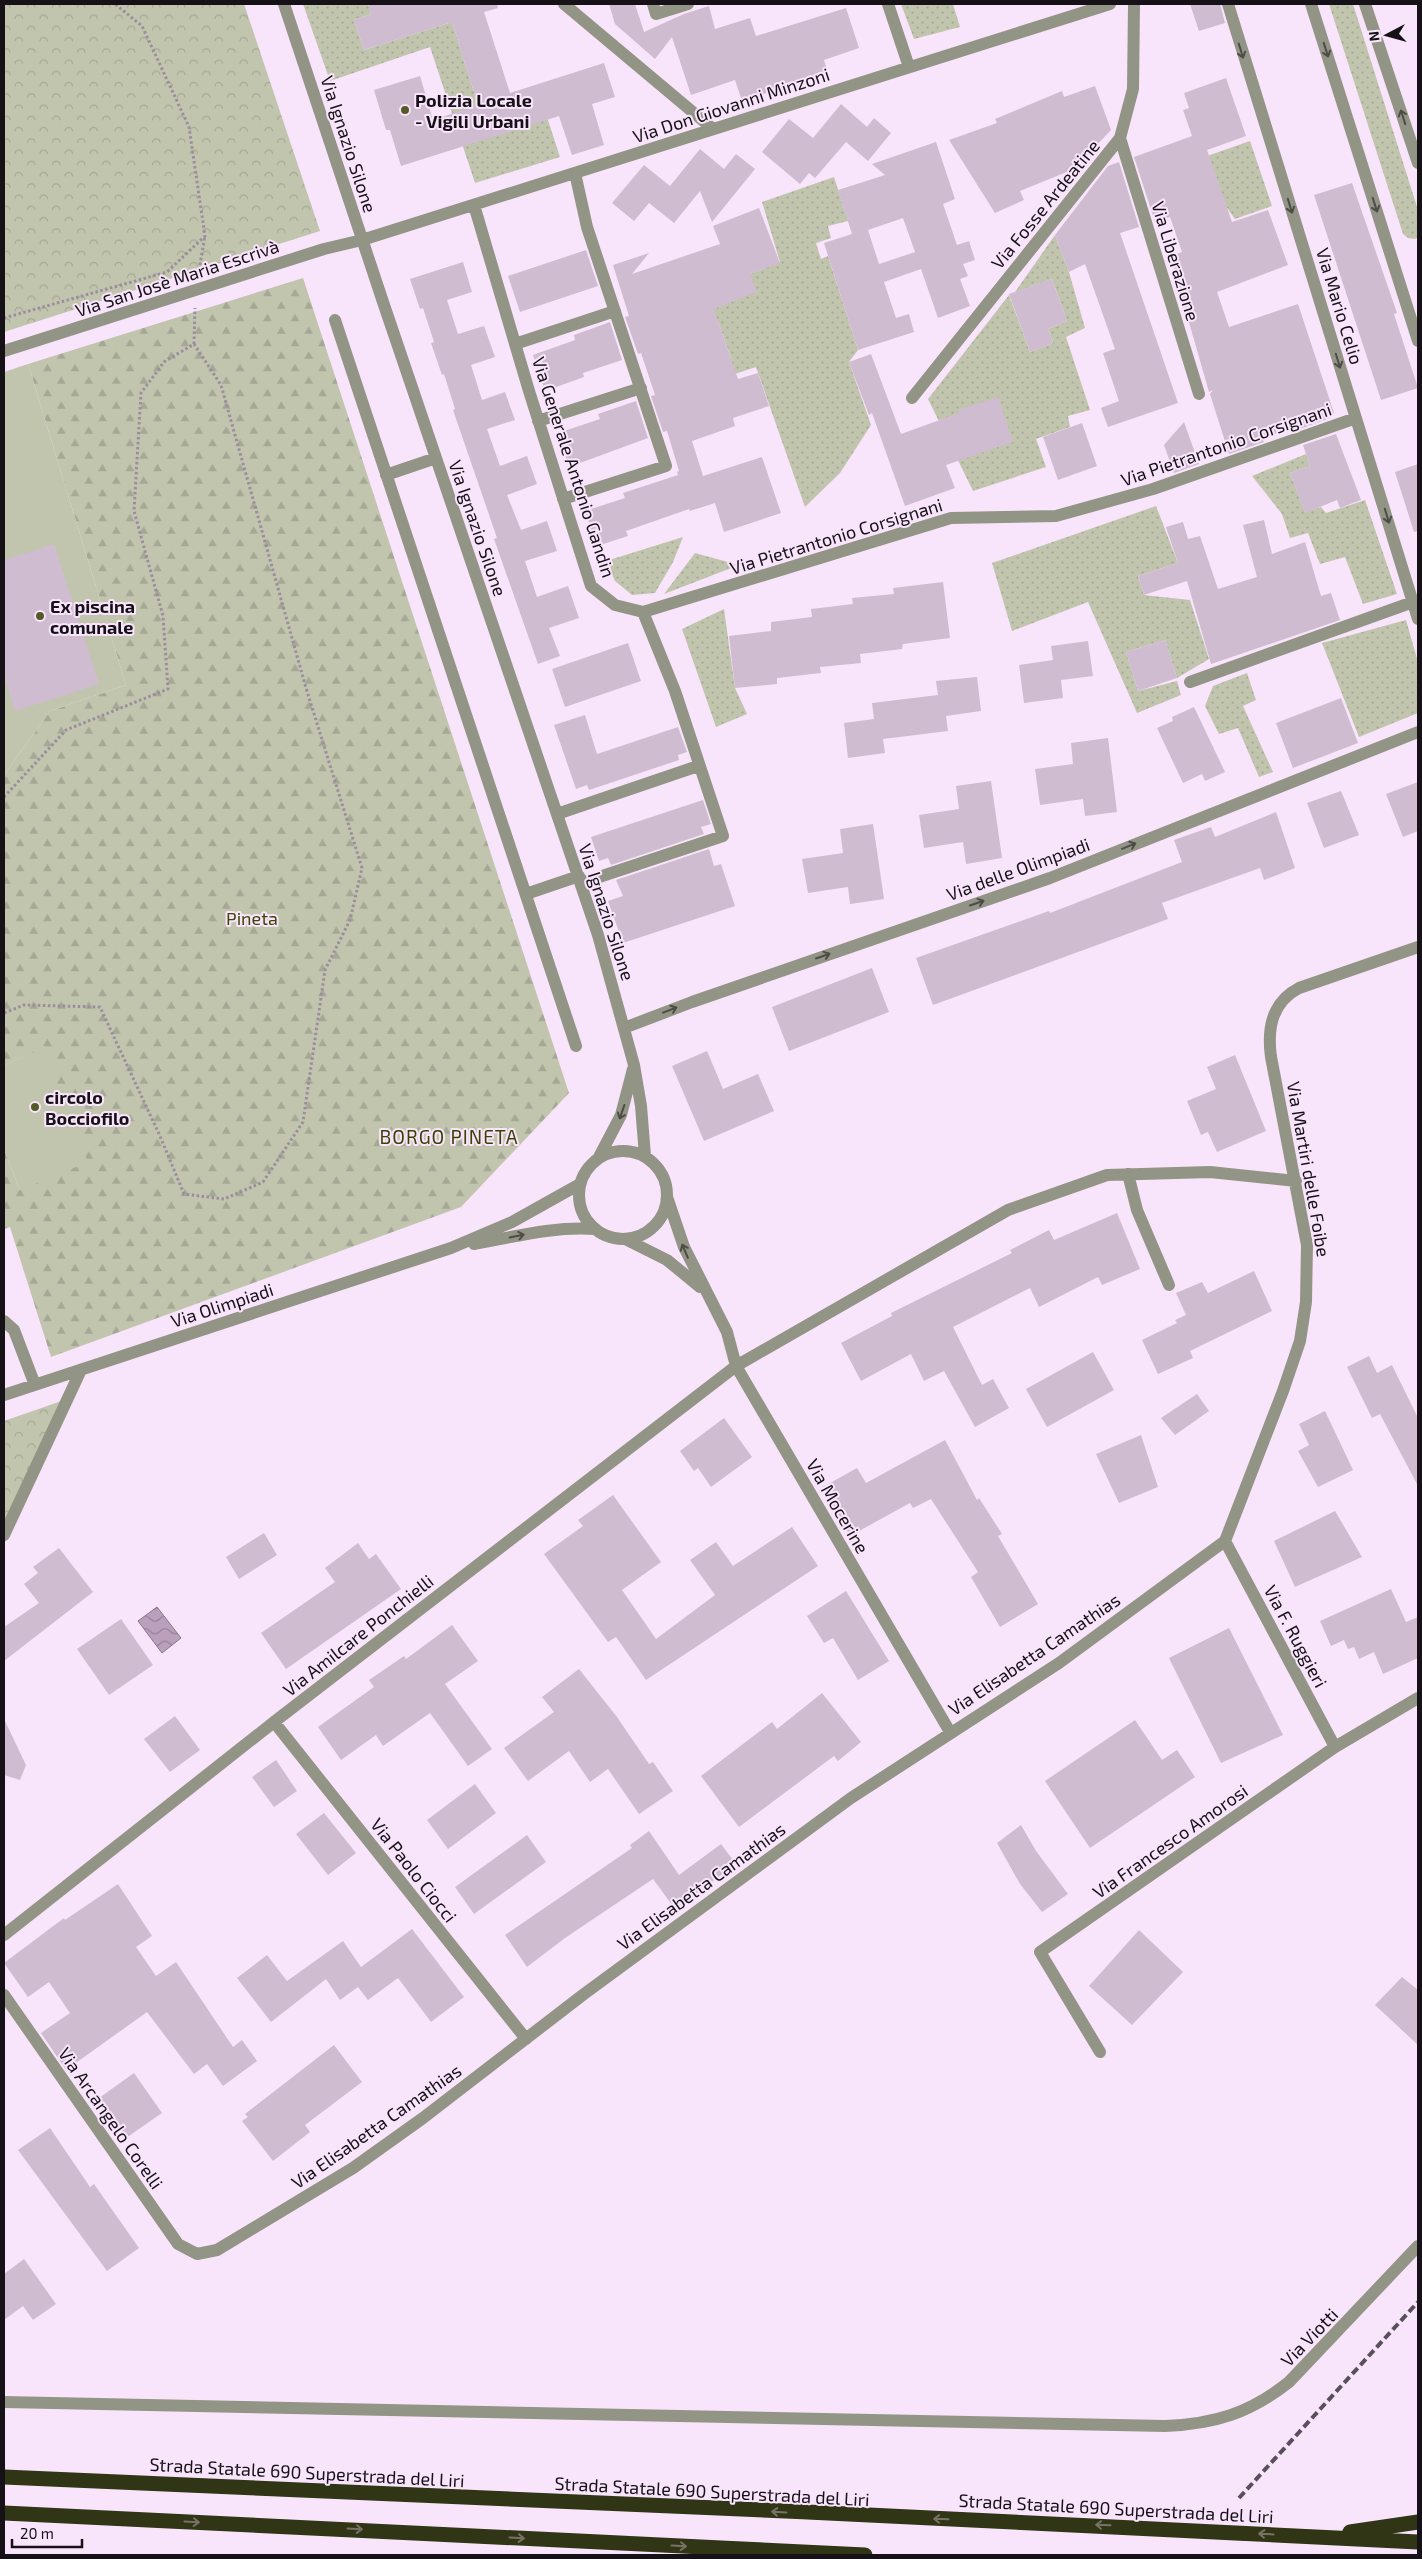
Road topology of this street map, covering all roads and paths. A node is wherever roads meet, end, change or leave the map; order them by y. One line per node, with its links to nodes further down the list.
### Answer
1 (115, 4): 20 (path)
2 (284, 4): 18 (street, Via Ignazio Silone)
3 (564, 4): 13 (street)
4 (653, 4): 5 (street)
5 (688, 4)
6 (888, 4): 12 (street)
7 (1110, 4): 12 (street, Via Don Giovanni Minzoni)
8 (1134, 4): 14 (street, Via Fosse Ardeatine)
9 (1228, 4): 28 (street, Via Mario Celio, one-way to 28)
10 (1311, 4): 22 (street, one-way to 22)
11 (1365, 4): 15 (street, one-way to 11)
12 (909, 67): 13 (street, Via Don Giovanni Minzoni)
13 (713, 129): 16 (street, Via Don Giovanni Minzoni)
14 (1120, 138): 26 (street, Via Liberazione); 27 (street, Via Fosse Ardeatine)
15 (1418, 163)
16 (575, 173): 17 (street, Via Don Giovanni Minzoni); 19 (street)
17 (474, 204): 18 (street, Via Don Giovanni Minzoni); 23 (street, Via Generale Antonio Gandin)
18 (362, 240): 24 (street, Via San Josè Maria Escrivà); 30 (street, Via Ignazio Silone)
19 (615, 311): 23 (street); 25 (street)
20 (4, 318)
21 (335, 320): 31 (street)
22 (1418, 342)
23 (515, 344): 29 (street, Via Generale Antonio Gandin)
24 (4, 351)
25 (641, 388): 29 (street); 32 (street)
26 (1199, 394)
27 (912, 398)
28 (1356, 418): 33 (street, Via Mario Celio, one-way to 33); 34 (street, Via Pietrantonio Corsignani)
29 (538, 421): 32 (street, Via Generale Antonio Gandin)
30 (436, 458): 31 (street); 40 (street, Via Ignazio Silone)
31 (386, 474): 42 (street)
32 (563, 499): 34 (street, Via Generale Antonio Gandin)
33 (1413, 602): 35 (street, Via Mario Celio); 36 (street)
34 (643, 612): 38 (street)
35 (1418, 619)
36 (1190, 682)
37 (1418, 732): 45 (street, Via delle Olimpiadi, one-way to 37)
38 (698, 766): 40 (street); 41 (street)
39 (4, 796): 44 (path)
40 (557, 814): 41 (street, Via Ignazio Silone)
41 (580, 879): 42 (street); 45 (street, Via Ignazio Silone)
42 (526, 894): 46 (street)
43 (1418, 947): 51 (street, Via Martiri delle Foibe)
44 (4, 1013)
45 (624, 1028): 47 (street, Via Ignazio Silone)
46 (576, 1046)
47 (634, 1064): 48 (street, Via Ignazio Silone); 49 (street, Via Ignazio Silone, one-way to 49)
48 (645, 1156): 49 (street); 53 (street)
49 (598, 1158): 52 (street)
50 (1128, 1174): 51 (street, Via Amilcare Ponchielli); 57 (street); 60 (street, Via Amilcare Ponchielli)
51 (1296, 1181): 65 (street, Via Martiri delle Foibe)
52 (580, 1184): 54 (street); 56 (street, Via Olimpiadi)
53 (667, 1197): 55 (street); 58 (street, Via Mocerine, one-way to 53)
54 (594, 1229): 55 (street); 56 (street, Via Olimpiadi, one-way to 54)
55 (625, 1239): 58 (street, Via Mocerine)
56 (451, 1248): 61 (street, Via Olimpiadi)
57 (1169, 1285)
58 (707, 1294): 60 (street, Via Mocerine)
59 (4, 1320): 62 (street)
60 (736, 1366): 67 (street, Via Amilcare Ponchielli); 68 (street, Via Mocerine)
61 (81, 1370): 62 (street, Via Olimpiadi); 64 (street)
62 (35, 1384): 63 (street, Via Olimpiadi)
63 (4, 1395)
64 (4, 1535)
65 (1225, 1540): 68 (street, Via Elisabetta Camathias); 69 (street, Via F. Ruggieri)
66 (1418, 1698): 69 (street, Via Francesco Amorosi)
67 (274, 1722): 70 (street, Via Amilcare Ponchielli); 72 (street, Via Paolo Ciocci)
68 (950, 1732): 72 (street, Via Elisabetta Camathias)
69 (1335, 1747): 73 (street, Via Francesco Amorosi)
70 (4, 1935)
71 (4, 1995): 75 (street, Via Arcangelo Corelli)
72 (526, 2039): 75 (street, Via Elisabetta Camathias)
73 (1100, 2052)
74 (1418, 2246): 76 (street, Via Viotti)
75 (197, 2254)
76 (4, 2402)
77 (4, 2477): 80 (highway, Strada Statale 690 Superstrada del Liri, one-way to 77)
78 (4, 2513): 82 (highway, one-way to 82)
79 (1418, 2522): 80 (highway)
80 (1314, 2536): 81 (highway, Strada Statale 690 Superstrada del Liri)
81 (1418, 2542)
82 (865, 2555)

